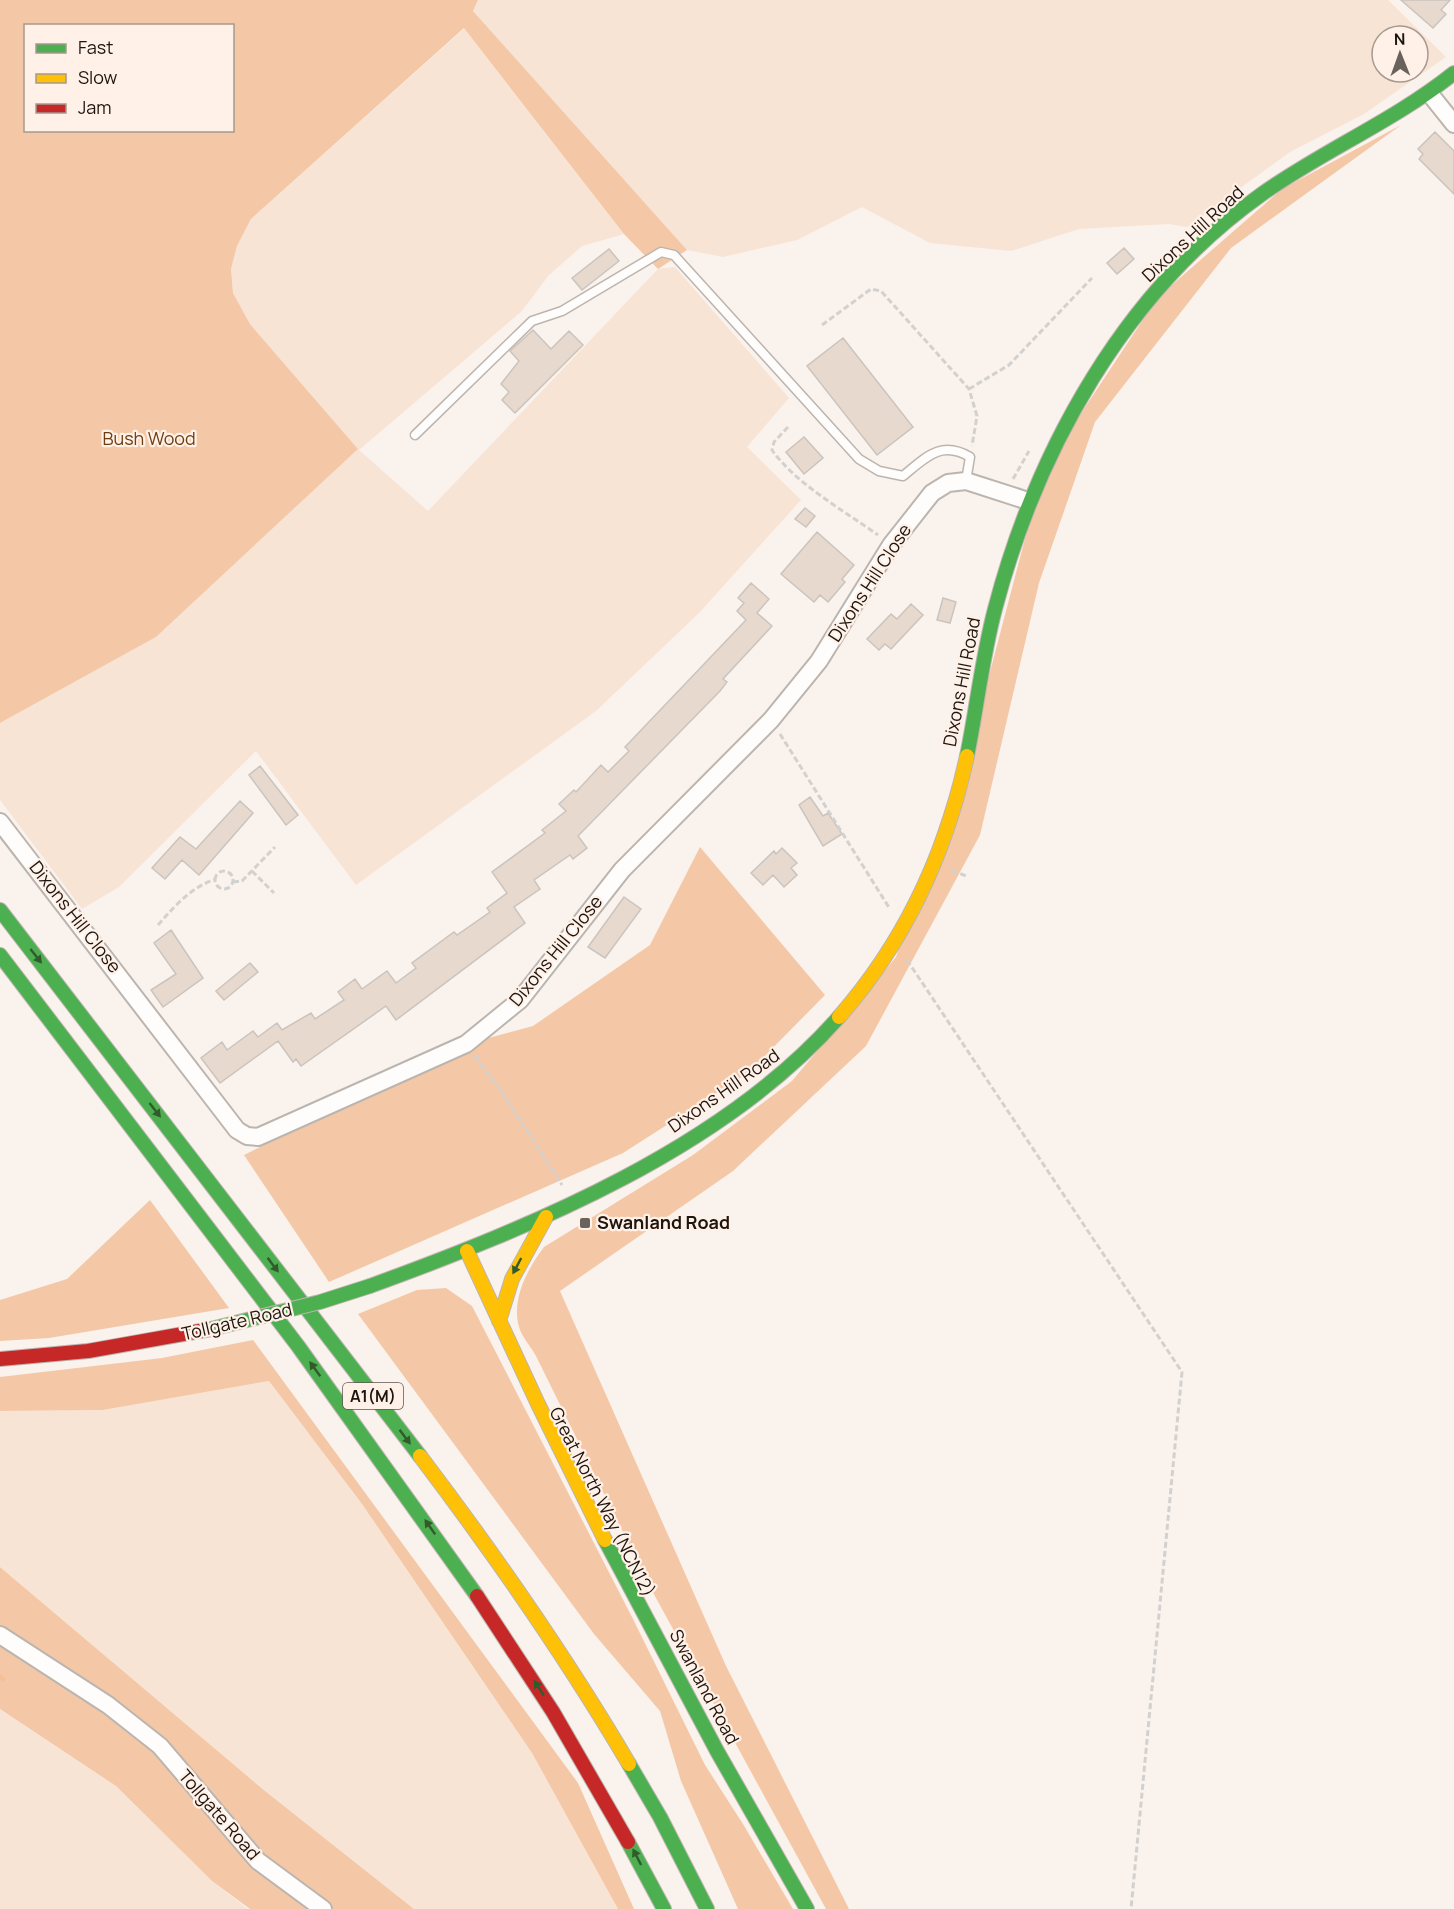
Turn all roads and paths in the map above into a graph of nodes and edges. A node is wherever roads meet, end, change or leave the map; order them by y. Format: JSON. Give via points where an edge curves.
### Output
{"nodes":[{"id":1,"x":1454,"y":73,"type":"edge"},
{"id":2,"x":1430,"y":94,"type":"junction"},
{"id":3,"x":1454,"y":124,"type":"edge"},
{"id":4,"x":1092,"y":278,"type":"dead end"},
{"id":5,"x":822,"y":324,"type":"dead end"},
{"id":6,"x":969,"y":389,"type":"junction"},
{"id":7,"x":788,"y":427,"type":"dead end"},
{"id":8,"x":415,"y":435,"type":"dead end"},
{"id":9,"x":1035,"y":441,"type":"dead end"},
{"id":10,"x":970,"y":457,"type":"junction"},
{"id":11,"x":966,"y":481,"type":"junction"},
{"id":12,"x":1007,"y":495,"type":"junction"},
{"id":13,"x":1028,"y":501,"type":"junction"},
{"id":14,"x":891,"y":545,"type":"junction"},
{"id":15,"x":771,"y":720,"type":"junction"},
{"id":16,"x":0,"y":822,"type":"edge"},
{"id":17,"x":275,"y":847,"type":"dead end"},
{"id":18,"x":252,"y":871,"type":"junction"},
{"id":19,"x":214,"y":880,"type":"junction"},
{"id":20,"x":233,"y":882,"type":"junction"},
{"id":21,"x":274,"y":893,"type":"dead end"},
{"id":22,"x":0,"y":909,"type":"edge"},
{"id":23,"x":158,"y":925,"type":"dead end"},
{"id":24,"x":901,"y":930,"type":"junction"},
{"id":25,"x":0,"y":955,"type":"edge"},
{"id":26,"x":466,"y":1044,"type":"junction"},
{"id":27,"x":563,"y":1186,"type":"dead end"},
{"id":28,"x":546,"y":1216,"type":"junction"},
{"id":29,"x":467,"y":1251,"type":"junction"},
{"id":30,"x":499,"y":1321,"type":"junction"},
{"id":31,"x":0,"y":1359,"type":"edge"},
{"id":32,"x":0,"y":1635,"type":"edge"},
{"id":33,"x":323,"y":1909,"type":"edge"},
{"id":34,"x":664,"y":1909,"type":"edge"},
{"id":35,"x":707,"y":1909,"type":"edge"},
{"id":36,"x":807,"y":1909,"type":"edge"},
{"id":37,"x":1131,"y":1909,"type":"edge"}],
"edges":[{"from":1,"to":2,"type":"main road","name":"Dixons Hill Road"},
{"from":2,"to":3,"type":"street"},
{"from":2,"to":13,"type":"main road","name":"Dixons Hill Road","via":[[1254,199],[1192,255],[1127,327],[1057,438]]},
{"from":4,"to":6,"type":"path","via":[[1009,365]]},
{"from":5,"to":6,"type":"path","via":[[871,289],[881,291]]},
{"from":6,"to":10,"type":"path","via":[[977,416]]},
{"from":7,"to":14,"type":"path","via":[[774,442],[772,450],[779,460],[803,484]]},
{"from":8,"to":10,"type":"lane","via":[[532,321],[562,310],[661,252],[674,255],[859,459],[879,471],[903,476],[924,458],[945,448]]},
{"from":9,"to":12,"type":"path","via":[[1016,471]]},
{"from":10,"to":11,"type":"lane"},
{"from":11,"to":12,"type":"street"},
{"from":11,"to":14,"type":"street","name":"Dixons Hill Close","via":[[948,483],[932,493]]},
{"from":12,"to":13,"type":"street"},
{"from":13,"to":24,"type":"main road","name":"Dixons Hill Road","via":[[1005,565],[963,773],[937,856]]},
{"from":14,"to":15,"type":"street","name":"Dixons Hill Close","via":[[819,661]]},
{"from":15,"to":24,"type":"path"},
{"from":15,"to":26,"type":"street","name":"Dixons Hill Close","via":[[622,870],[520,1000]]},
{"from":16,"to":26,"type":"street","name":"Dixons Hill Close","via":[[237,1130],[247,1136],[258,1137]]},
{"from":17,"to":18,"type":"path"},
{"from":18,"to":20,"type":"path","via":[[242,881]]},
{"from":18,"to":21,"type":"path"},
{"from":19,"to":20,"type":"path","via":[[216,886],[224,889]]},
{"from":19,"to":20,"type":"path","via":[[224,871],[232,876]]},
{"from":19,"to":23,"type":"path","via":[[202,884]]},
{"from":22,"to":35,"type":"main road","number":"A1(M)","one_way":true,"via":[[519,1590],[591,1699],[660,1817]]},
{"from":24,"to":28,"type":"main road","name":"Dixons Hill Road","via":[[873,976],[789,1069],[687,1140]]},
{"from":24,"to":37,"type":"path","via":[[908,964],[1182,1372]]},
{"from":34,"to":25,"type":"main road","number":"A1(M)","one_way":true,"via":[[553,1710],[486,1606],[257,1289]]},
{"from":26,"to":27,"type":"path"},
{"from":28,"to":29,"type":"main road","name":"Dixons Hill Road"},
{"from":28,"to":30,"type":"main road","one_way":true,"via":[[514,1270]]},
{"from":29,"to":30,"type":"main road","name":"Swanland Road"},
{"from":29,"to":31,"type":"main road","name":"Tollgate Road","bridge":true,"via":[[309,1305],[211,1329],[88,1351]]},
{"from":30,"to":36,"type":"main road","name":"Swanland Road","via":[[640,1607]]},
{"from":32,"to":33,"type":"street","name":"Tollgate Road","via":[[108,1705],[160,1746],[258,1861]]}]}
